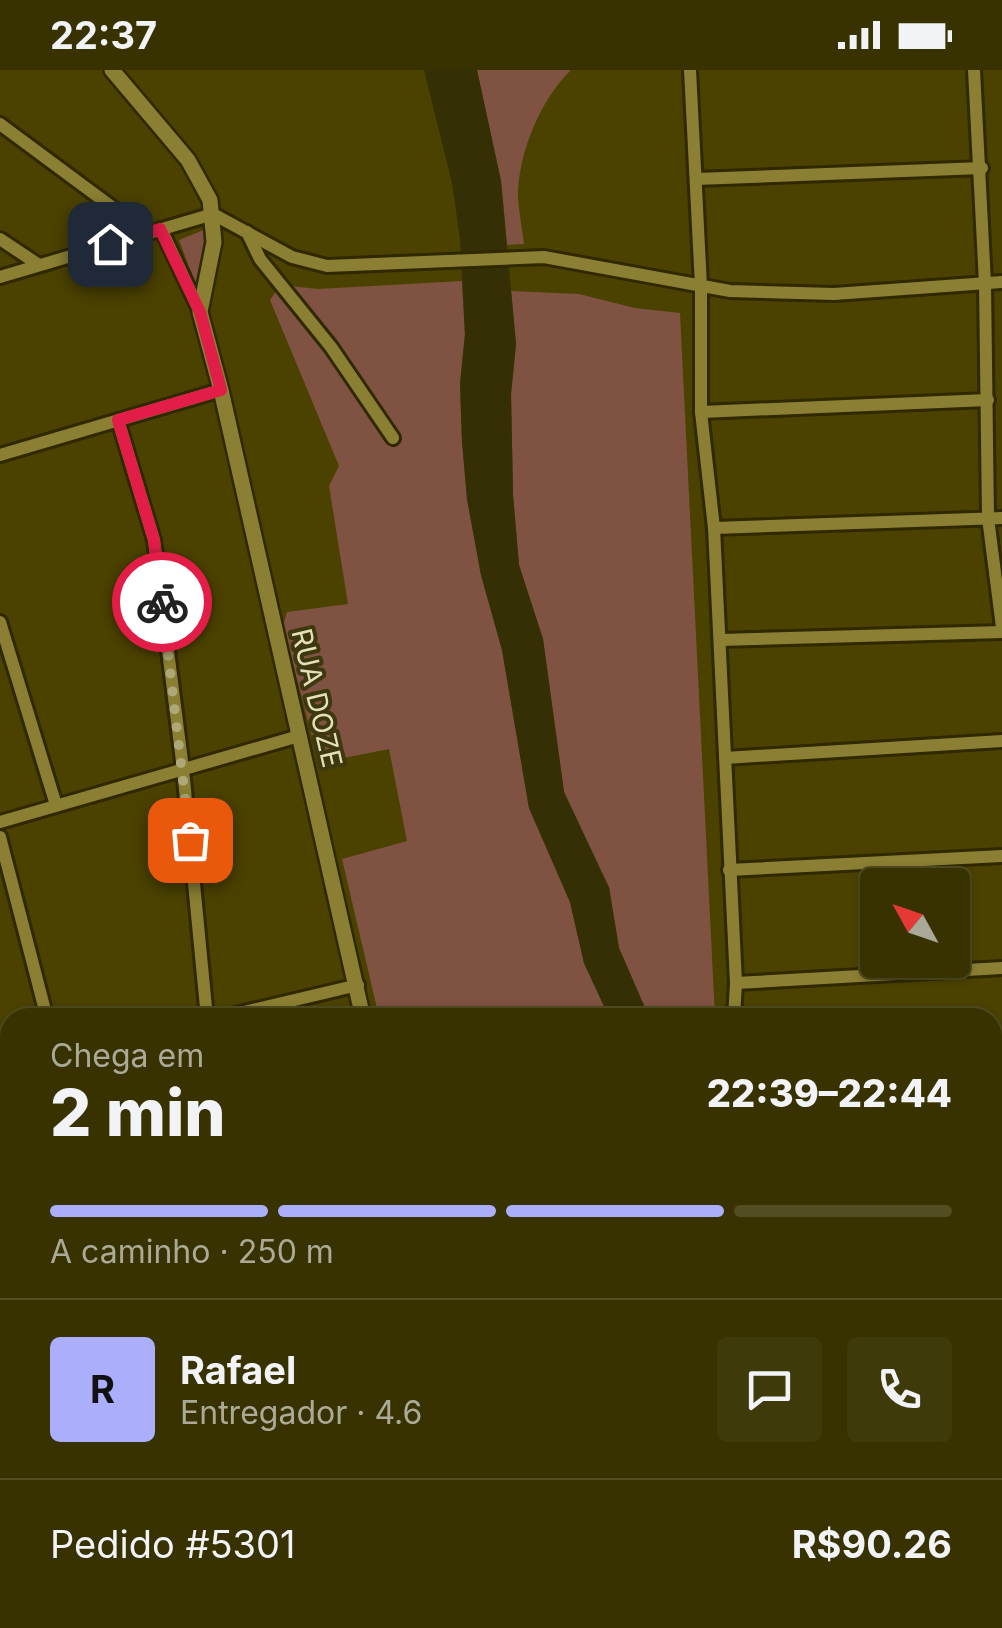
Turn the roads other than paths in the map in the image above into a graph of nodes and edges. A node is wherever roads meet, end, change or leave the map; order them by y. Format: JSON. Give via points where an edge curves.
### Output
{"nodes":[{"id":1,"x":112,"y":70,"type":"edge"},
{"id":2,"x":690,"y":70,"type":"edge"},
{"id":3,"x":974,"y":70,"type":"edge"},
{"id":4,"x":0,"y":124,"type":"edge"},
{"id":5,"x":982,"y":168,"type":"junction"},
{"id":6,"x":696,"y":179,"type":"junction"},
{"id":7,"x":213,"y":214,"type":"junction"},
{"id":8,"x":154,"y":231,"type":"junction"},
{"id":9,"x":246,"y":232,"type":"junction"},
{"id":10,"x":0,"y":239,"type":"edge"},
{"id":11,"x":39,"y":265,"type":"junction"},
{"id":12,"x":0,"y":277,"type":"edge"},
{"id":13,"x":1002,"y":282,"type":"edge"},
{"id":14,"x":986,"y":283,"type":"junction"},
{"id":15,"x":702,"y":286,"type":"junction"},
{"id":16,"x":200,"y":312,"type":"junction"},
{"id":17,"x":221,"y":390,"type":"junction"},
{"id":18,"x":988,"y":400,"type":"junction"},
{"id":19,"x":701,"y":412,"type":"junction"},
{"id":20,"x":118,"y":420,"type":"junction"},
{"id":21,"x":393,"y":438,"type":"dead end"},
{"id":22,"x":0,"y":455,"type":"edge"},
{"id":23,"x":995,"y":518,"type":"edge"},
{"id":24,"x":714,"y":528,"type":"junction"},
{"id":25,"x":0,"y":622,"type":"edge"},
{"id":26,"x":1002,"y":630,"type":"edge"},
{"id":27,"x":720,"y":640,"type":"junction"},
{"id":28,"x":299,"y":736,"type":"junction"},
{"id":29,"x":1002,"y":741,"type":"edge"},
{"id":30,"x":725,"y":758,"type":"junction"},
{"id":31,"x":183,"y":770,"type":"junction"},
{"id":32,"x":56,"y":805,"type":"junction"},
{"id":33,"x":0,"y":822,"type":"edge"},
{"id":34,"x":0,"y":837,"type":"edge"},
{"id":35,"x":1002,"y":856,"type":"edge"},
{"id":36,"x":729,"y":870,"type":"junction"},
{"id":37,"x":1002,"y":968,"type":"edge"},
{"id":38,"x":736,"y":983,"type":"junction"},
{"id":39,"x":358,"y":985,"type":"junction"},
{"id":40,"x":44,"y":1008,"type":"edge"},
{"id":41,"x":207,"y":1008,"type":"edge"},
{"id":42,"x":261,"y":1008,"type":"edge"},
{"id":43,"x":361,"y":1008,"type":"edge"},
{"id":44,"x":735,"y":1008,"type":"edge"}],
"edges":[{"from":1,"to":7,"type":"street","via":[[188,160]]},
{"from":2,"to":6,"type":"street"},
{"from":3,"to":5,"type":"street"},
{"from":4,"to":8,"type":"street"},
{"from":5,"to":6,"type":"street"},
{"from":5,"to":14,"type":"street"},
{"from":6,"to":15,"type":"street"},
{"from":7,"to":8,"type":"street"},
{"from":7,"to":9,"type":"street"},
{"from":7,"to":16,"type":"street"},
{"from":8,"to":11,"type":"street"},
{"from":8,"to":16,"type":"street"},
{"from":9,"to":15,"type":"street","via":[[292,257],[327,266],[544,257]]},
{"from":9,"to":21,"type":"street"},
{"from":10,"to":11,"type":"street"},
{"from":11,"to":12,"type":"street"},
{"from":13,"to":14,"type":"street"},
{"from":14,"to":15,"type":"street","via":[[834,294]]},
{"from":14,"to":18,"type":"street"},
{"from":15,"to":19,"type":"street"},
{"from":16,"to":17,"type":"street","name":"RUA DOZE"},
{"from":17,"to":20,"type":"street"},
{"from":17,"to":28,"type":"street","name":"RUA DOZE"},
{"from":18,"to":19,"type":"street"},
{"from":18,"to":23,"type":"street"},
{"from":19,"to":24,"type":"street"},
{"from":20,"to":22,"type":"street"},
{"from":20,"to":31,"type":"street","via":[[154,540]]},
{"from":23,"to":24,"type":"street"},
{"from":23,"to":26,"type":"street"},
{"from":24,"to":27,"type":"street"},
{"from":25,"to":32,"type":"street"},
{"from":26,"to":27,"type":"street"},
{"from":27,"to":30,"type":"street"},
{"from":28,"to":31,"type":"street"},
{"from":28,"to":39,"type":"street","name":"RUA DOZE"},
{"from":29,"to":30,"type":"street"},
{"from":30,"to":36,"type":"street"},
{"from":31,"to":32,"type":"street"},
{"from":31,"to":41,"type":"street"},
{"from":32,"to":33,"type":"street"},
{"from":34,"to":40,"type":"street"},
{"from":35,"to":36,"type":"street"},
{"from":36,"to":38,"type":"street"},
{"from":37,"to":38,"type":"street"},
{"from":38,"to":44,"type":"street"},
{"from":39,"to":42,"type":"street"},
{"from":39,"to":43,"type":"street","name":"RUA DOZE"}]}
